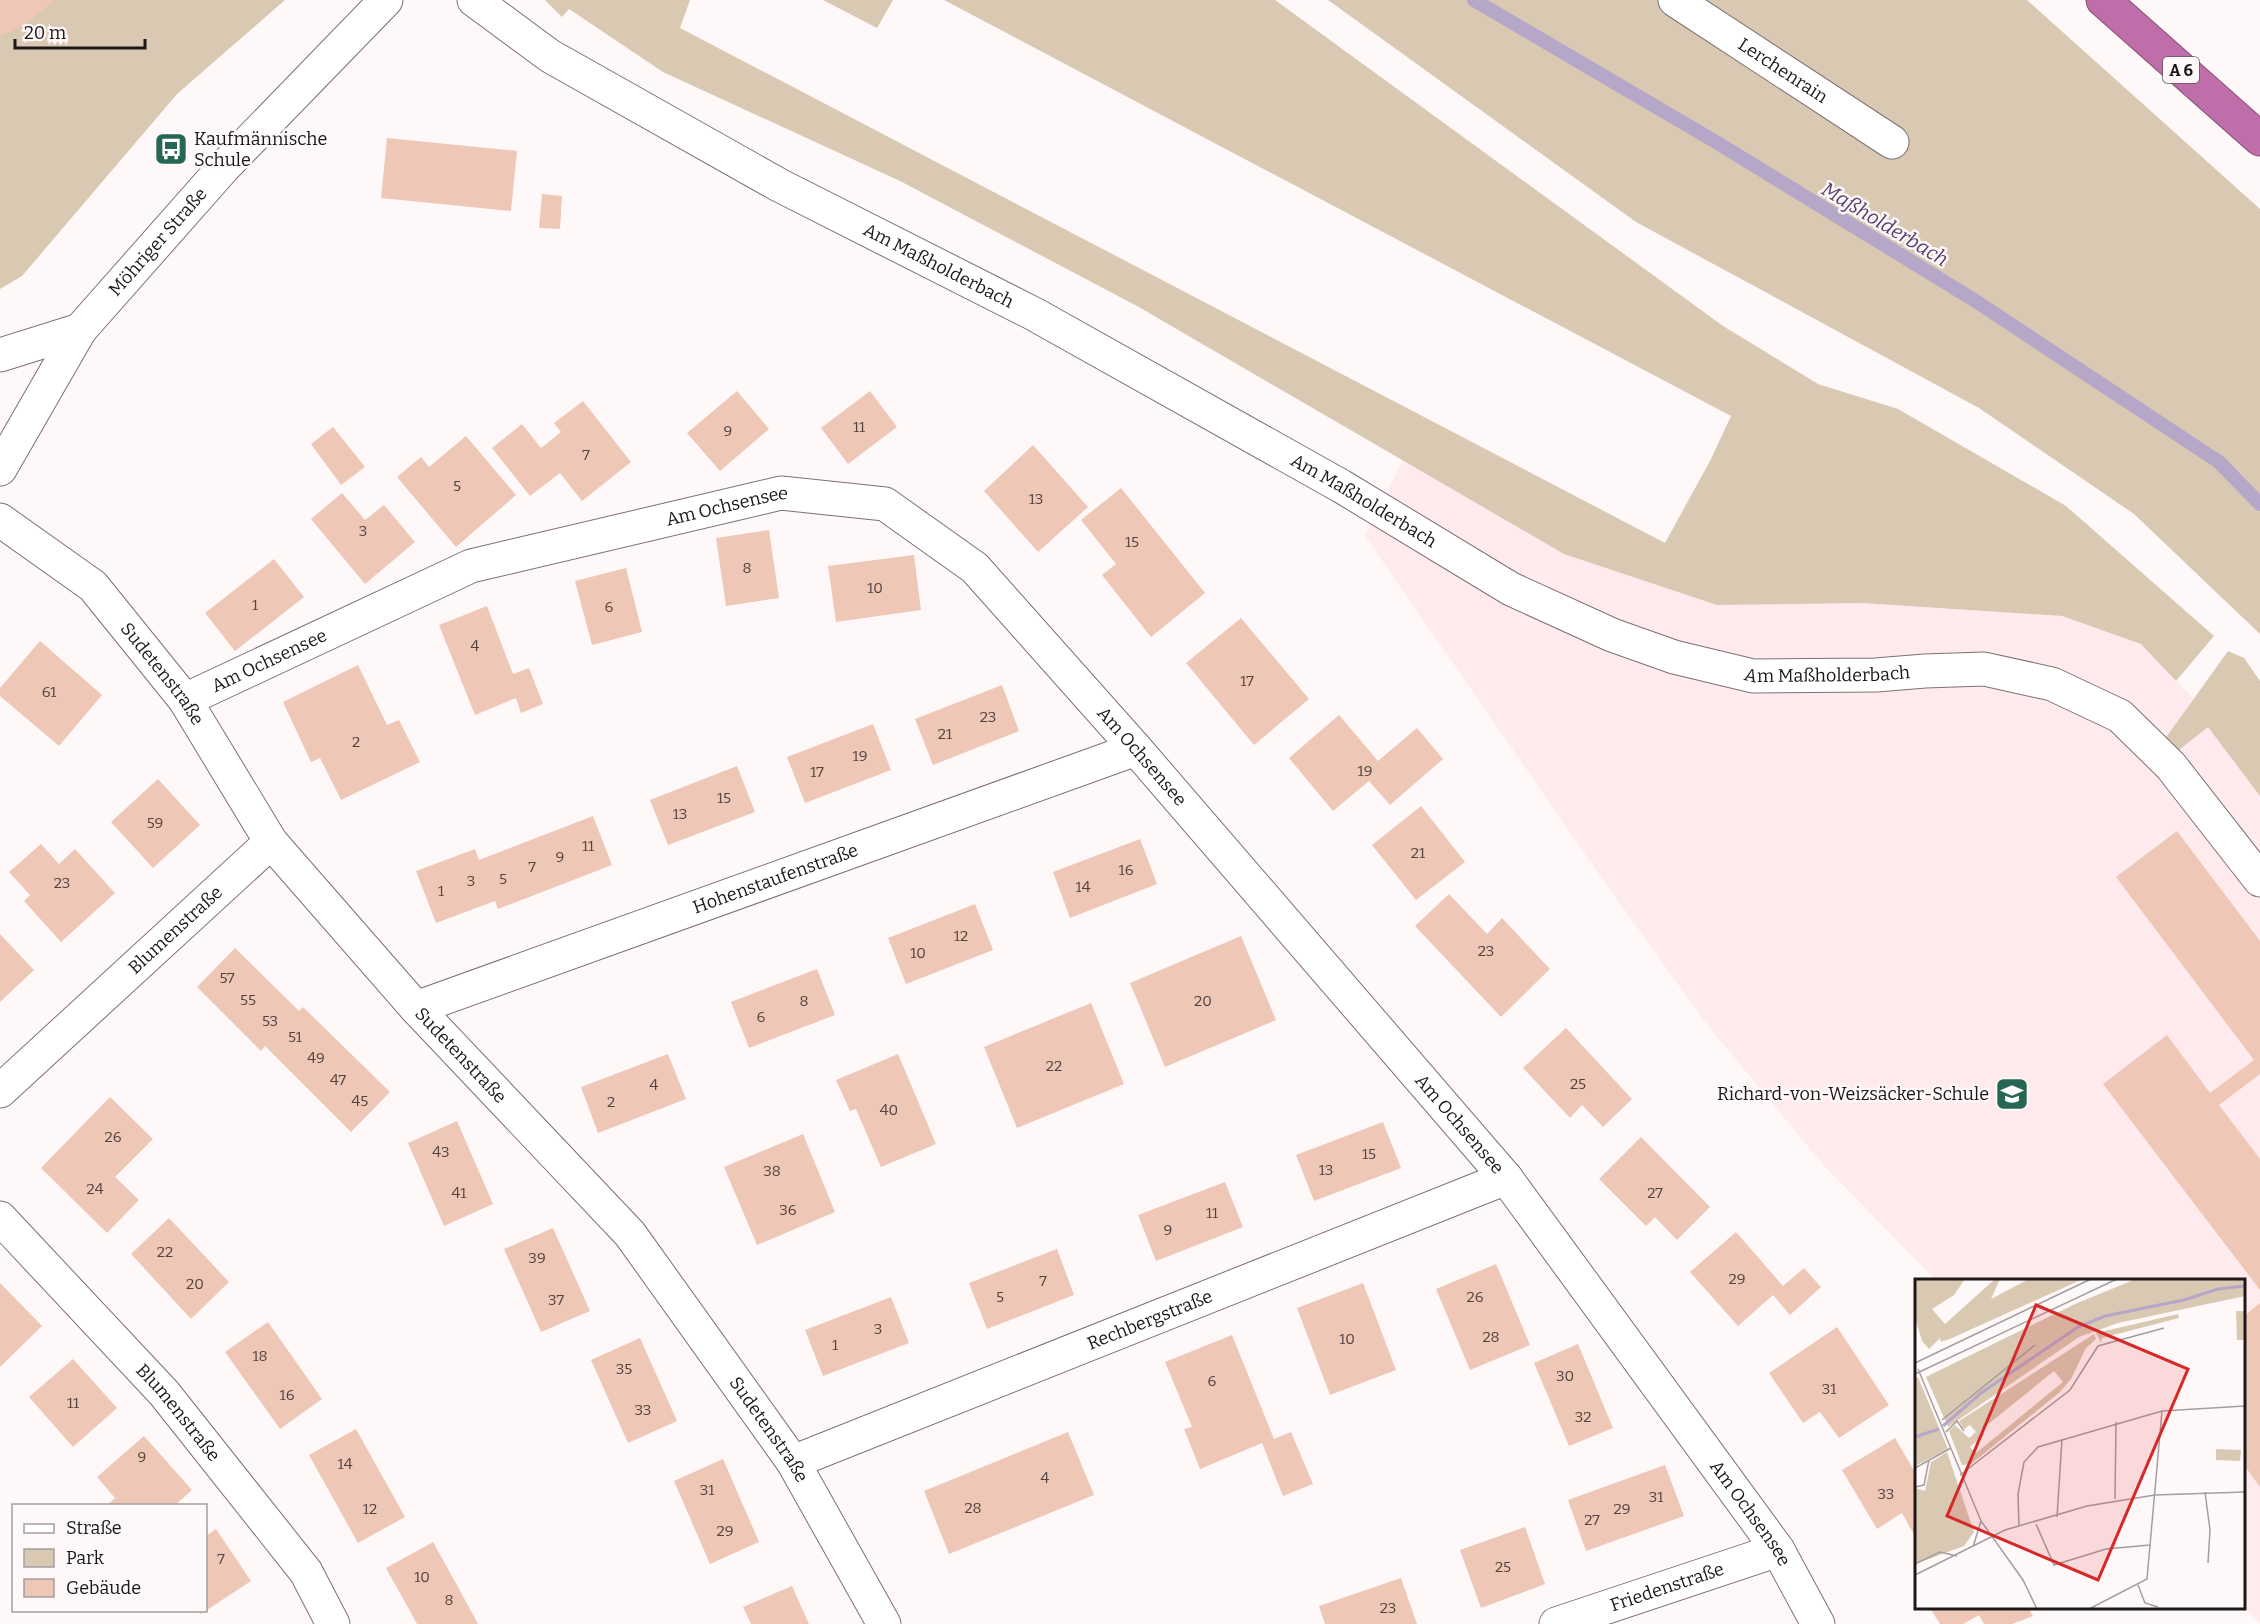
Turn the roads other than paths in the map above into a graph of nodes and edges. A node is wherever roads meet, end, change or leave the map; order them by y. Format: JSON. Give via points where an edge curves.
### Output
{"nodes":[{"id":1,"x":386,"y":0,"type":"edge"},
{"id":2,"x":474,"y":0,"type":"edge"},
{"id":3,"x":1675,"y":0,"type":"edge"},
{"id":4,"x":2103,"y":0,"type":"edge"},
{"id":5,"x":2260,"y":139,"type":"edge"},
{"id":6,"x":1892,"y":142,"type":"dead end"},
{"id":7,"x":80,"y":330,"type":"junction"},
{"id":8,"x":0,"y":355,"type":"edge"},
{"id":9,"x":0,"y":469,"type":"edge"},
{"id":10,"x":0,"y":520,"type":"edge"},
{"id":11,"x":185,"y":700,"type":"junction"},
{"id":12,"x":1136,"y":749,"type":"junction"},
{"id":13,"x":271,"y":842,"type":"junction"},
{"id":14,"x":2260,"y":880,"type":"edge"},
{"id":15,"x":416,"y":1008,"type":"junction"},
{"id":16,"x":0,"y":1092,"type":"edge"},
{"id":17,"x":1506,"y":1178,"type":"junction"},
{"id":18,"x":0,"y":1218,"type":"edge"},
{"id":19,"x":793,"y":1462,"type":"junction"},
{"id":20,"x":1778,"y":1550,"type":"junction"},
{"id":21,"x":333,"y":1624,"type":"edge"},
{"id":22,"x":884,"y":1624,"type":"edge"},
{"id":23,"x":1556,"y":1624,"type":"edge"},
{"id":24,"x":1818,"y":1624,"type":"edge"}],
"edges":[{"from":1,"to":7,"type":"street","name":"Möhriger Straße","via":[[224,166]]},
{"from":2,"to":14,"type":"street","name":"Am Maßholderbach","via":[[549,56],[779,185],[1044,320],[1341,486],[1511,589],[1612,635],[1674,657],[1753,676],[1984,669],[2052,684],[2120,717],[2172,766]]},
{"from":3,"to":6,"type":"street","name":"Lerchenrain"},
{"from":4,"to":5,"type":"highway","number":"A 6"},
{"from":7,"to":8,"type":"street"},
{"from":7,"to":9,"type":"street","name":"Möhriger Straße"},
{"from":10,"to":11,"type":"street","name":"Sudetenstraße","via":[[93,586]]},
{"from":11,"to":12,"type":"street","name":"Am Ochsensee","via":[[471,566],[781,493],[885,504],[975,568]]},
{"from":11,"to":13,"type":"street","name":"Sudetenstraße"},
{"from":12,"to":15,"type":"street","name":"Hohenstaufenstraße"},
{"from":12,"to":17,"type":"street","name":"Am Ochsensee"},
{"from":13,"to":15,"type":"street","name":"Sudetenstraße"},
{"from":13,"to":16,"type":"street","name":"Blumenstraße"},
{"from":15,"to":19,"type":"street","name":"Sudetenstraße","via":[[630,1234]]},
{"from":17,"to":19,"type":"street","name":"Rechbergstraße"},
{"from":17,"to":20,"type":"street","name":"Am Ochsensee"},
{"from":18,"to":21,"type":"street","name":"Blumenstraße","via":[[164,1393],[306,1572]]},
{"from":19,"to":22,"type":"street","name":"Sudetenstraße"},
{"from":20,"to":23,"type":"street","name":"Friedenstraße"},
{"from":20,"to":24,"type":"street","name":"Am Ochsensee"}]}
